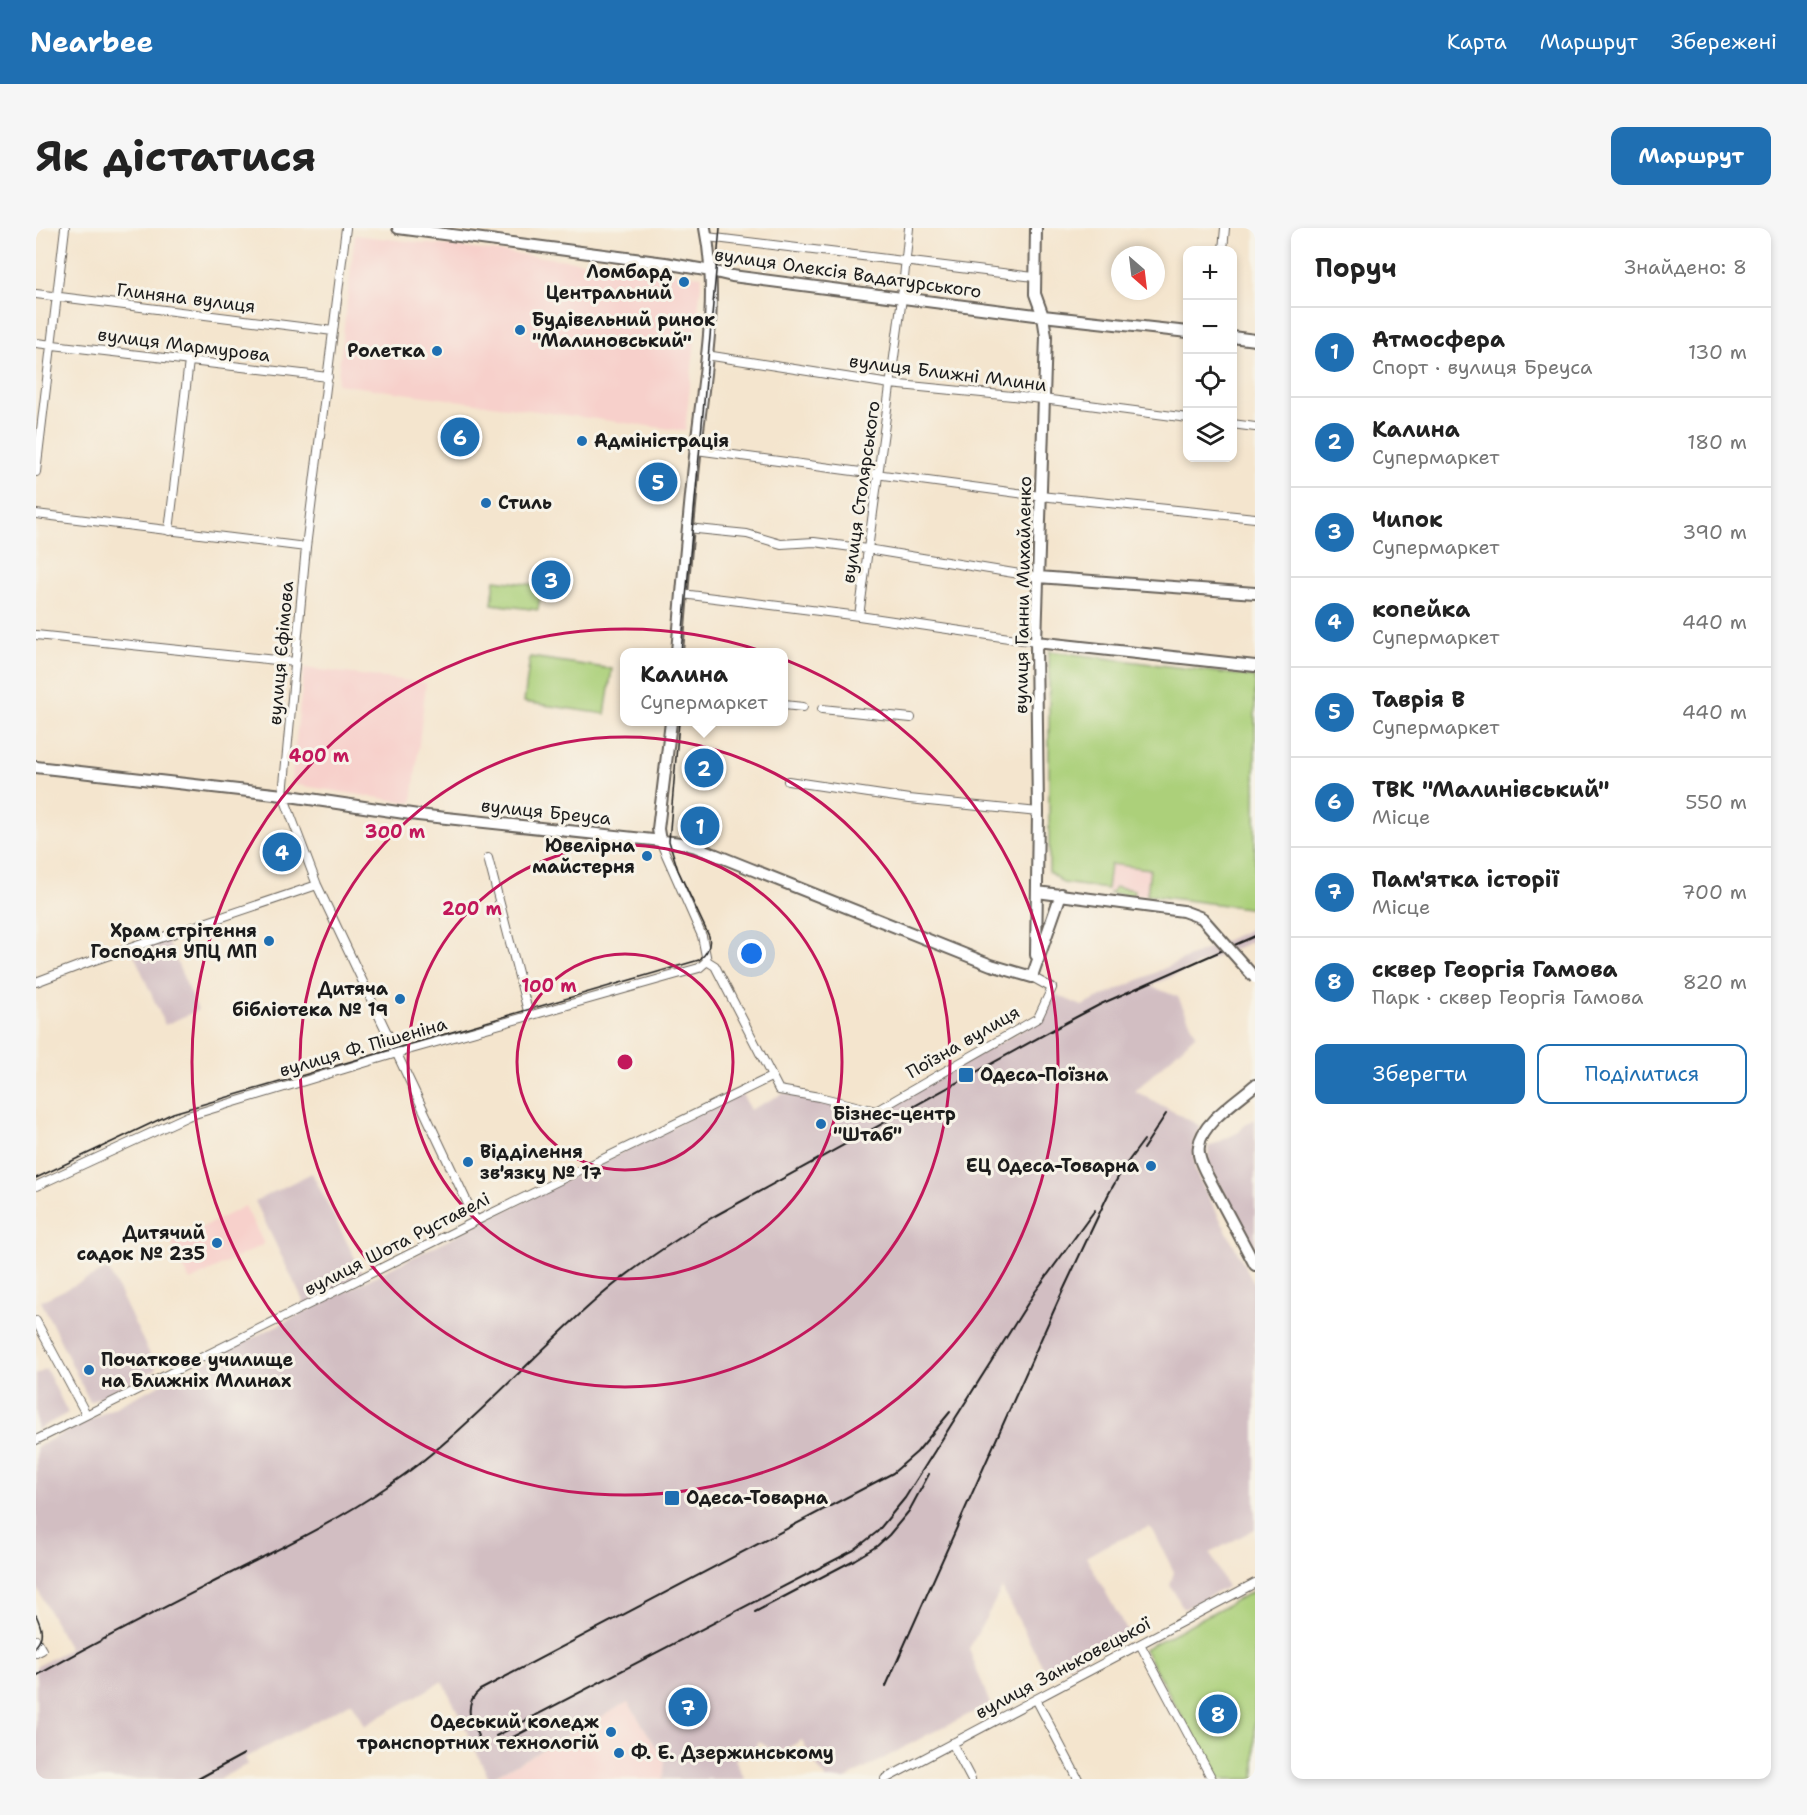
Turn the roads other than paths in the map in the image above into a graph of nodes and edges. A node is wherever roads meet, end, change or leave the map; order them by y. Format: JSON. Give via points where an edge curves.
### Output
{"nodes":[{"id":1,"x":65,"y":228,"type":"edge"},
{"id":2,"x":346,"y":228,"type":"edge"},
{"id":3,"x":398,"y":228,"type":"edge"},
{"id":4,"x":909,"y":228,"type":"edge"},
{"id":5,"x":1036,"y":228,"type":"edge"},
{"id":6,"x":1225,"y":228,"type":"edge"},
{"id":7,"x":706,"y":233,"type":"edge"},
{"id":8,"x":1223,"y":246,"type":"edge"},
{"id":9,"x":905,"y":262,"type":"junction"},
{"id":10,"x":711,"y":271,"type":"junction"},
{"id":11,"x":1034,"y":277,"type":"junction"},
{"id":12,"x":36,"y":294,"type":"edge"},
{"id":13,"x":57,"y":297,"type":"junction"},
{"id":14,"x":902,"y":298,"type":"junction"},
{"id":15,"x":1043,"y":316,"type":"junction"},
{"id":16,"x":333,"y":331,"type":"junction"},
{"id":17,"x":1183,"y":331,"type":"edge"},
{"id":18,"x":1237,"y":338,"type":"edge"},
{"id":19,"x":1255,"y":340,"type":"edge"},
{"id":20,"x":36,"y":343,"type":"edge"},
{"id":21,"x":50,"y":345,"type":"junction"},
{"id":22,"x":706,"y":355,"type":"junction"},
{"id":23,"x":189,"y":361,"type":"junction"},
{"id":24,"x":328,"y":377,"type":"junction"},
{"id":25,"x":890,"y":384,"type":"junction"},
{"id":26,"x":1043,"y":399,"type":"junction"},
{"id":27,"x":1183,"y":417,"type":"edge"},
{"id":28,"x":1237,"y":425,"type":"edge"},
{"id":29,"x":1255,"y":427,"type":"edge"},
{"id":30,"x":39,"y":431,"type":"edge"},
{"id":31,"x":696,"y":450,"type":"junction"},
{"id":32,"x":36,"y":472,"type":"edge"},
{"id":33,"x":878,"y":476,"type":"junction"},
{"id":34,"x":1040,"y":496,"type":"junction"},
{"id":35,"x":36,"y":514,"type":"edge"},
{"id":36,"x":1255,"y":518,"type":"edge"},
{"id":37,"x":687,"y":528,"type":"junction"},
{"id":38,"x":170,"y":531,"type":"junction"},
{"id":39,"x":306,"y":547,"type":"junction"},
{"id":40,"x":867,"y":549,"type":"junction"},
{"id":41,"x":1038,"y":578,"type":"junction"},
{"id":42,"x":1255,"y":593,"type":"edge"},
{"id":43,"x":682,"y":594,"type":"junction"},
{"id":44,"x":859,"y":616,"type":"junction"},
{"id":45,"x":36,"y":635,"type":"edge"},
{"id":46,"x":1036,"y":642,"type":"junction"},
{"id":47,"x":677,"y":648,"type":"edge"},
{"id":48,"x":295,"y":662,"type":"junction"},
{"id":49,"x":1255,"y":666,"type":"edge"},
{"id":50,"x":788,"y":706,"type":"edge"},
{"id":51,"x":803,"y":707,"type":"dead end"},
{"id":52,"x":822,"y":709,"type":"dead end"},
{"id":53,"x":911,"y":718,"type":"dead end"},
{"id":54,"x":671,"y":726,"type":"edge"},
{"id":55,"x":36,"y":767,"type":"edge"},
{"id":56,"x":788,"y":781,"type":"dead end"},
{"id":57,"x":283,"y":795,"type":"junction"},
{"id":58,"x":1038,"y":812,"type":"junction"},
{"id":59,"x":660,"y":841,"type":"junction"},
{"id":60,"x":488,"y":858,"type":"dead end"},
{"id":61,"x":317,"y":885,"type":"junction"},
{"id":62,"x":1037,"y":892,"type":"junction"},
{"id":63,"x":1061,"y":894,"type":"junction"},
{"id":64,"x":707,"y":961,"type":"junction"},
{"id":65,"x":1036,"y":965,"type":"junction"},
{"id":66,"x":1032,"y":977,"type":"junction"},
{"id":67,"x":1255,"y":978,"type":"edge"},
{"id":68,"x":36,"y":982,"type":"edge"},
{"id":69,"x":530,"y":1015,"type":"junction"},
{"id":70,"x":397,"y":1053,"type":"junction"},
{"id":71,"x":771,"y":1077,"type":"junction"},
{"id":72,"x":1255,"y":1085,"type":"edge"},
{"id":73,"x":36,"y":1186,"type":"edge"},
{"id":74,"x":476,"y":1221,"type":"junction"},
{"id":75,"x":1255,"y":1265,"type":"edge"},
{"id":76,"x":36,"y":1321,"type":"edge"},
{"id":77,"x":86,"y":1414,"type":"junction"},
{"id":78,"x":36,"y":1440,"type":"edge"},
{"id":79,"x":1255,"y":1583,"type":"edge"},
{"id":80,"x":36,"y":1640,"type":"edge"},
{"id":81,"x":1140,"y":1644,"type":"junction"},
{"id":82,"x":39,"y":1651,"type":"edge"},
{"id":83,"x":1036,"y":1699,"type":"junction"},
{"id":84,"x":952,"y":1743,"type":"junction"},
{"id":85,"x":885,"y":1779,"type":"edge"},
{"id":86,"x":971,"y":1779,"type":"edge"},
{"id":87,"x":1078,"y":1779,"type":"edge"},
{"id":88,"x":1212,"y":1779,"type":"edge"}],
"edges":[{"from":1,"to":13,"type":"street"},
{"from":2,"to":16,"type":"street","name":"вулиця Єфімова"},
{"from":3,"to":10,"type":"street","name":"вулиця Олексія Вадатурського"},
{"from":4,"to":9,"type":"street","name":"вулиця Столярського"},
{"from":5,"to":11,"type":"street","name":"вулиця Ганни Михайленко"},
{"from":6,"to":8,"type":"street"},
{"from":7,"to":9,"type":"street"},
{"from":7,"to":10,"type":"street"},
{"from":9,"to":11,"type":"street"},
{"from":9,"to":14,"type":"street","name":"вулиця Столярського"},
{"from":10,"to":14,"type":"street","name":"вулиця Олексія Вадатурського"},
{"from":10,"to":22,"type":"street"},
{"from":11,"to":15,"type":"street","name":"вулиця Ганни Михайленко"},
{"from":12,"to":13,"type":"street","name":"Глиняна вулиця"},
{"from":13,"to":16,"type":"street","name":"Глиняна вулиця"},
{"from":13,"to":21,"type":"street"},
{"from":14,"to":15,"type":"street","name":"вулиця Олексія Вадатурського"},
{"from":14,"to":25,"type":"street","name":"вулиця Столярського"},
{"from":15,"to":17,"type":"street","name":"вулиця Олексія Вадатурського"},
{"from":15,"to":26,"type":"street","name":"вулиця Ганни Михайленко"},
{"from":16,"to":24,"type":"street","name":"вулиця Єфімова"},
{"from":18,"to":19,"type":"street"},
{"from":20,"to":21,"type":"street","name":"вулиця Мармурова"},
{"from":21,"to":23,"type":"street","name":"вулиця Мармурова"},
{"from":21,"to":30,"type":"street"},
{"from":22,"to":25,"type":"street","name":"вулиця Ближні Млини"},
{"from":22,"to":31,"type":"street"},
{"from":23,"to":24,"type":"street","name":"вулиця Мармурова"},
{"from":23,"to":38,"type":"street"},
{"from":24,"to":39,"type":"street","name":"вулиця Єфімова"},
{"from":25,"to":26,"type":"street","name":"вулиця Ближні Млини"},
{"from":25,"to":33,"type":"street","name":"вулиця Столярського"},
{"from":26,"to":27,"type":"street","name":"вулиця Ближні Млини"},
{"from":26,"to":34,"type":"street","name":"вулиця Ганни Михайленко"},
{"from":28,"to":29,"type":"street"},
{"from":30,"to":32,"type":"street"},
{"from":31,"to":33,"type":"street"},
{"from":31,"to":37,"type":"street"},
{"from":33,"to":34,"type":"street"},
{"from":33,"to":40,"type":"street","name":"вулиця Столярського"},
{"from":34,"to":36,"type":"street"},
{"from":34,"to":41,"type":"street","name":"вулиця Ганни Михайленко"},
{"from":35,"to":38,"type":"street"},
{"from":37,"to":40,"type":"street","via":[[747,534],[781,544],[814,542]]},
{"from":37,"to":43,"type":"street"},
{"from":38,"to":39,"type":"street"},
{"from":39,"to":48,"type":"street","name":"вулиця Єфімова"},
{"from":40,"to":41,"type":"street"},
{"from":40,"to":44,"type":"street","name":"вулиця Столярського"},
{"from":41,"to":42,"type":"street"},
{"from":41,"to":46,"type":"street","name":"вулиця Ганни Михайленко"},
{"from":43,"to":44,"type":"street"},
{"from":43,"to":47,"type":"street"},
{"from":44,"to":46,"type":"street"},
{"from":45,"to":48,"type":"street"},
{"from":46,"to":49,"type":"street"},
{"from":46,"to":58,"type":"street","name":"вулиця Ганни Михайленко"},
{"from":48,"to":57,"type":"street","name":"вулиця Єфімова"},
{"from":50,"to":51,"type":"street"},
{"from":52,"to":53,"type":"street"},
{"from":54,"to":59,"type":"street","via":[[658,829]]},
{"from":55,"to":57,"type":"street","name":"вулиця Бреуса"},
{"from":56,"to":58,"type":"street"},
{"from":57,"to":59,"type":"street","name":"вулиця Бреуса","via":[[418,815]]},
{"from":57,"to":61,"type":"street","name":"вулиця Єфімова"},
{"from":58,"to":62,"type":"street","name":"вулиця Ганни Михайленко"},
{"from":59,"to":64,"type":"street","via":[[702,936]]},
{"from":59,"to":66,"type":"street","name":"вулиця Бреуса","via":[[696,847],[991,965]]},
{"from":60,"to":69,"type":"street"},
{"from":61,"to":68,"type":"street"},
{"from":61,"to":70,"type":"street","name":"вулиця Єфімова"},
{"from":62,"to":63,"type":"street"},
{"from":62,"to":65,"type":"street","name":"вулиця Ганни Михайленко"},
{"from":63,"to":65,"type":"street","name":"вулиця Ганни Михайленко"},
{"from":63,"to":67,"type":"street","bridge":true,"via":[[1183,911],[1202,918]]},
{"from":64,"to":69,"type":"street","name":"вулиця Ф. Пішеніна","via":[[699,968]]},
{"from":64,"to":71,"type":"street","via":[[716,966]]},
{"from":65,"to":66,"type":"street","name":"вулиця Ганни Михайленко"},
{"from":66,"to":71,"type":"street","name":"Поїзна вулиця","via":[[1052,988],[1038,1018],[876,1111],[779,1090]]},
{"from":69,"to":70,"type":"street","name":"вулиця Ф. Пішеніна"},
{"from":70,"to":73,"type":"street","name":"вулиця Ф. Пішеніна","via":[[188,1116]]},
{"from":70,"to":74,"type":"street","name":"вулиця Єфімова"},
{"from":71,"to":74,"type":"street","name":"вулиця Шота Руставелі"},
{"from":72,"to":75,"type":"street","via":[[1210,1124],[1198,1147],[1200,1161]]},
{"from":74,"to":77,"type":"street","name":"вулиця Шота Руставелі"},
{"from":76,"to":77,"type":"street"},
{"from":77,"to":78,"type":"street","name":"вулиця Шота Руставелі"},
{"from":79,"to":81,"type":"street","name":"вулиця Заньковецької"},
{"from":80,"to":82,"type":"street"},
{"from":81,"to":83,"type":"street","name":"вулиця Заньковецької"},
{"from":81,"to":88,"type":"street"},
{"from":83,"to":84,"type":"street","name":"вулиця Заньковецької"},
{"from":83,"to":87,"type":"street"},
{"from":84,"to":85,"type":"street","name":"вулиця Заньковецької"},
{"from":84,"to":86,"type":"street"}]}
